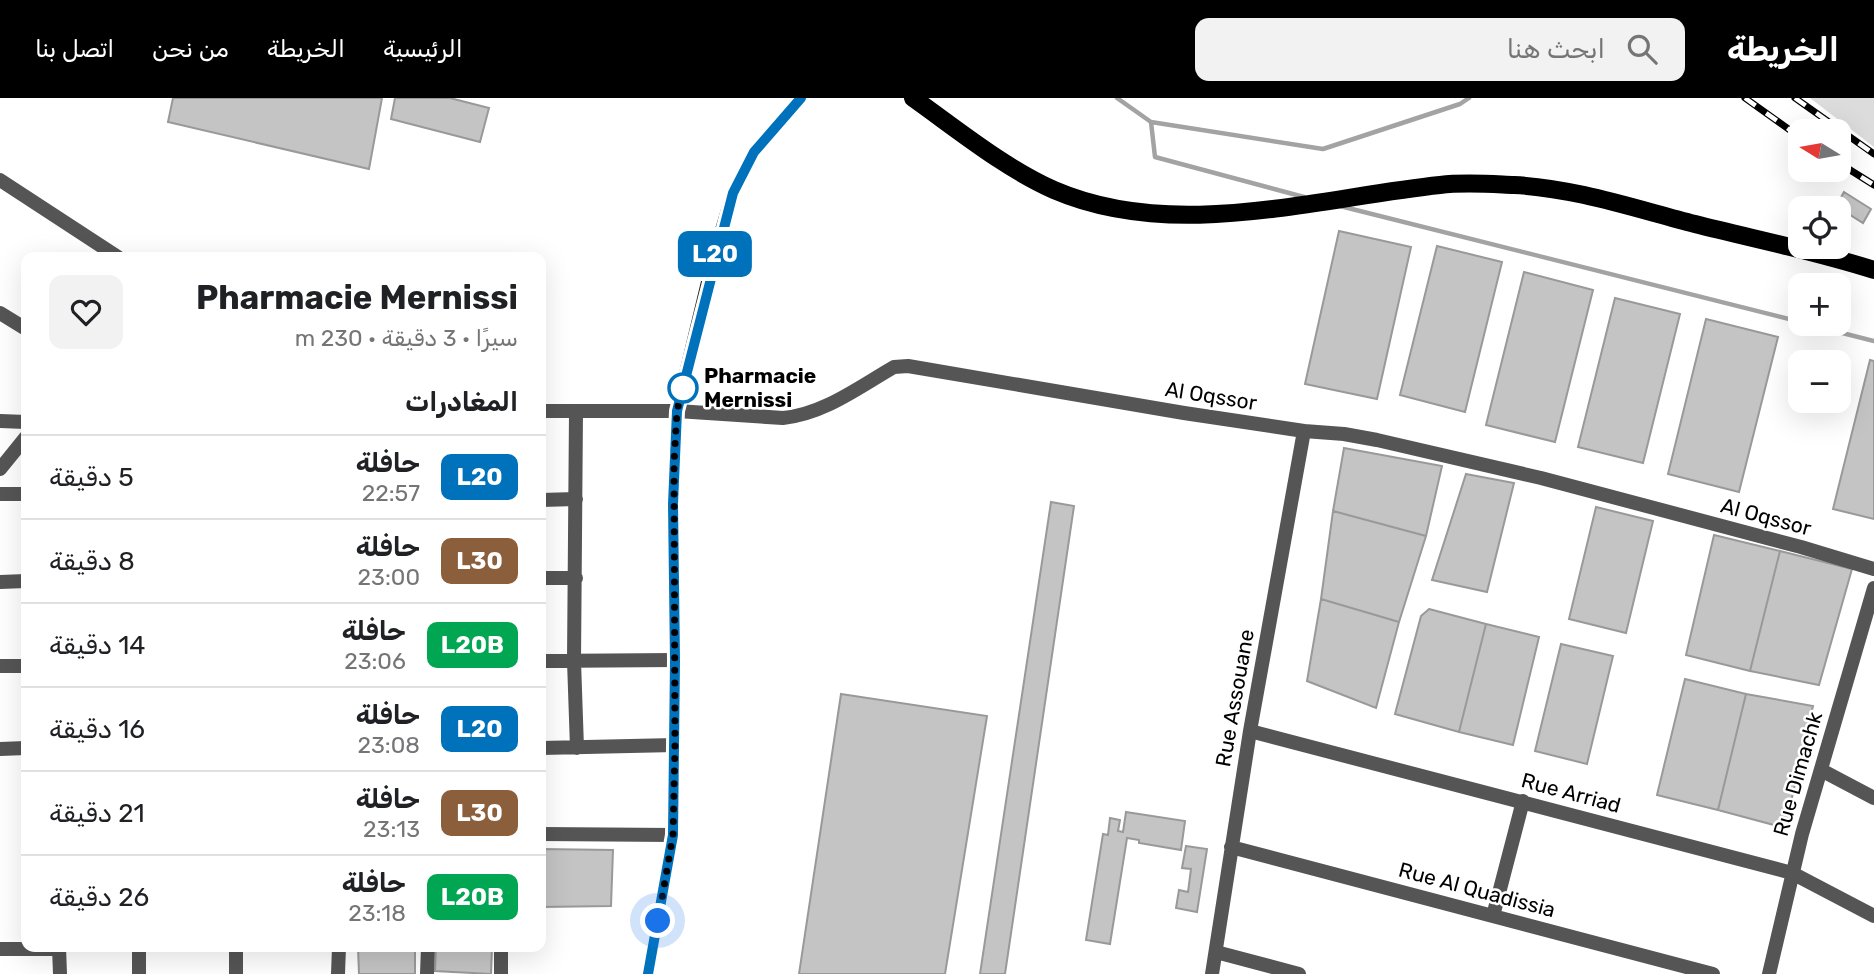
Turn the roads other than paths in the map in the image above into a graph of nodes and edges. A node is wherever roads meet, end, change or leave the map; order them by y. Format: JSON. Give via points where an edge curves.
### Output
{"nodes":[{"id":1,"x":801,"y":98,"type":"edge"},
{"id":2,"x":913,"y":98,"type":"edge"},
{"id":3,"x":0,"y":180,"type":"edge"},
{"id":4,"x":110,"y":252,"type":"edge"},
{"id":5,"x":1874,"y":270,"type":"edge"},
{"id":6,"x":0,"y":313,"type":"edge"},
{"id":7,"x":21,"y":326,"type":"edge"},
{"id":8,"x":546,"y":411,"type":"edge"},
{"id":9,"x":677,"y":411,"type":"junction"},
{"id":10,"x":576,"y":412,"type":"junction"},
{"id":11,"x":0,"y":422,"type":"edge"},
{"id":12,"x":21,"y":422,"type":"edge"},
{"id":13,"x":1304,"y":431,"type":"junction"},
{"id":14,"x":21,"y":443,"type":"edge"},
{"id":15,"x":0,"y":469,"type":"edge"},
{"id":16,"x":0,"y":494,"type":"edge"},
{"id":17,"x":21,"y":494,"type":"edge"},
{"id":18,"x":576,"y":499,"type":"junction"},
{"id":19,"x":546,"y":500,"type":"edge"},
{"id":20,"x":1874,"y":569,"type":"edge"},
{"id":21,"x":546,"y":578,"type":"edge"},
{"id":22,"x":576,"y":578,"type":"junction"},
{"id":23,"x":21,"y":581,"type":"edge"},
{"id":24,"x":0,"y":582,"type":"edge"},
{"id":25,"x":1874,"y":587,"type":"edge"},
{"id":26,"x":574,"y":660,"type":"junction"},
{"id":27,"x":675,"y":660,"type":"junction"},
{"id":28,"x":546,"y":661,"type":"edge"},
{"id":29,"x":0,"y":666,"type":"edge"},
{"id":30,"x":21,"y":666,"type":"edge"},
{"id":31,"x":1250,"y":731,"type":"junction"},
{"id":32,"x":675,"y":744,"type":"junction"},
{"id":33,"x":21,"y":748,"type":"edge"},
{"id":34,"x":546,"y":748,"type":"edge"},
{"id":35,"x":577,"y":748,"type":"junction"},
{"id":36,"x":0,"y":749,"type":"edge"},
{"id":37,"x":1821,"y":769,"type":"junction"},
{"id":38,"x":1874,"y":797,"type":"edge"},
{"id":39,"x":1522,"y":802,"type":"junction"},
{"id":40,"x":546,"y":834,"type":"edge"},
{"id":41,"x":673,"y":835,"type":"junction"},
{"id":42,"x":1231,"y":847,"type":"junction"},
{"id":43,"x":1792,"y":873,"type":"junction"},
{"id":44,"x":1493,"y":916,"type":"junction"},
{"id":45,"x":1874,"y":916,"type":"edge"},
{"id":46,"x":0,"y":949,"type":"edge"},
{"id":47,"x":21,"y":949,"type":"edge"},
{"id":48,"x":59,"y":952,"type":"edge"},
{"id":49,"x":139,"y":952,"type":"edge"},
{"id":50,"x":236,"y":952,"type":"edge"},
{"id":51,"x":339,"y":952,"type":"edge"},
{"id":52,"x":428,"y":952,"type":"edge"},
{"id":53,"x":501,"y":952,"type":"edge"},
{"id":54,"x":1216,"y":952,"type":"junction"},
{"id":55,"x":60,"y":974,"type":"edge"},
{"id":56,"x":139,"y":974,"type":"edge"},
{"id":57,"x":236,"y":974,"type":"edge"},
{"id":58,"x":338,"y":974,"type":"edge"},
{"id":59,"x":427,"y":974,"type":"edge"},
{"id":60,"x":501,"y":974,"type":"edge"},
{"id":61,"x":648,"y":974,"type":"edge"},
{"id":62,"x":1212,"y":974,"type":"edge"},
{"id":63,"x":1299,"y":974,"type":"edge"},
{"id":64,"x":1713,"y":974,"type":"edge"},
{"id":65,"x":1769,"y":974,"type":"edge"}],
"edges":[{"from":1,"to":9,"type":"street","via":[[754,152],[733,193]]},
{"from":2,"to":5,"type":"main road","via":[[1009,166],[1055,190],[1135,213],[1255,210],[1443,184],[1517,185],[1566,193]]},
{"from":3,"to":4,"type":"street"},
{"from":6,"to":7,"type":"street"},
{"from":8,"to":10,"type":"street","name":"Al Oqssor"},
{"from":9,"to":10,"type":"street","name":"Al Oqssor"},
{"from":9,"to":13,"type":"street","name":"Al Oqssor","via":[[798,416],[819,410],[901,366]]},
{"from":9,"to":27,"type":"street"},
{"from":10,"to":18,"type":"street"},
{"from":11,"to":12,"type":"street"},
{"from":13,"to":20,"type":"street","name":"Al Oqssor","via":[[1377,440],[1541,478]]},
{"from":13,"to":31,"type":"street","name":"Rue Assouane"},
{"from":14,"to":15,"type":"street"},
{"from":16,"to":17,"type":"street"},
{"from":18,"to":19,"type":"street"},
{"from":18,"to":22,"type":"street"},
{"from":21,"to":22,"type":"street"},
{"from":22,"to":26,"type":"street"},
{"from":23,"to":24,"type":"street"},
{"from":25,"to":37,"type":"street","name":"Rue Dimachk"},
{"from":26,"to":27,"type":"street"},
{"from":26,"to":28,"type":"street"},
{"from":26,"to":35,"type":"street"},
{"from":27,"to":32,"type":"street"},
{"from":29,"to":30,"type":"street"},
{"from":31,"to":39,"type":"street","name":"Rue Arriad"},
{"from":31,"to":42,"type":"street","name":"Rue Assouane"},
{"from":32,"to":35,"type":"street"},
{"from":32,"to":41,"type":"street"},
{"from":33,"to":36,"type":"street"},
{"from":34,"to":35,"type":"street"},
{"from":37,"to":38,"type":"street"},
{"from":37,"to":43,"type":"street","name":"Rue Dimachk"},
{"from":39,"to":43,"type":"street","name":"Rue Arriad"},
{"from":39,"to":44,"type":"street"},
{"from":40,"to":41,"type":"street"},
{"from":41,"to":61,"type":"street"},
{"from":42,"to":44,"type":"street","name":"Rue Al Quadissia"},
{"from":42,"to":54,"type":"street","name":"Rue Assouane"},
{"from":43,"to":45,"type":"street","name":"Rue Arriad"},
{"from":43,"to":65,"type":"street","name":"Rue Dimachk"},
{"from":44,"to":64,"type":"street","name":"Rue Al Quadissia"},
{"from":46,"to":47,"type":"street"},
{"from":48,"to":55,"type":"street"},
{"from":49,"to":56,"type":"street"},
{"from":50,"to":57,"type":"street"},
{"from":51,"to":58,"type":"street"},
{"from":52,"to":59,"type":"street"},
{"from":53,"to":60,"type":"street"},
{"from":54,"to":62,"type":"street","name":"Rue Assouane"},
{"from":54,"to":63,"type":"street"}]}
